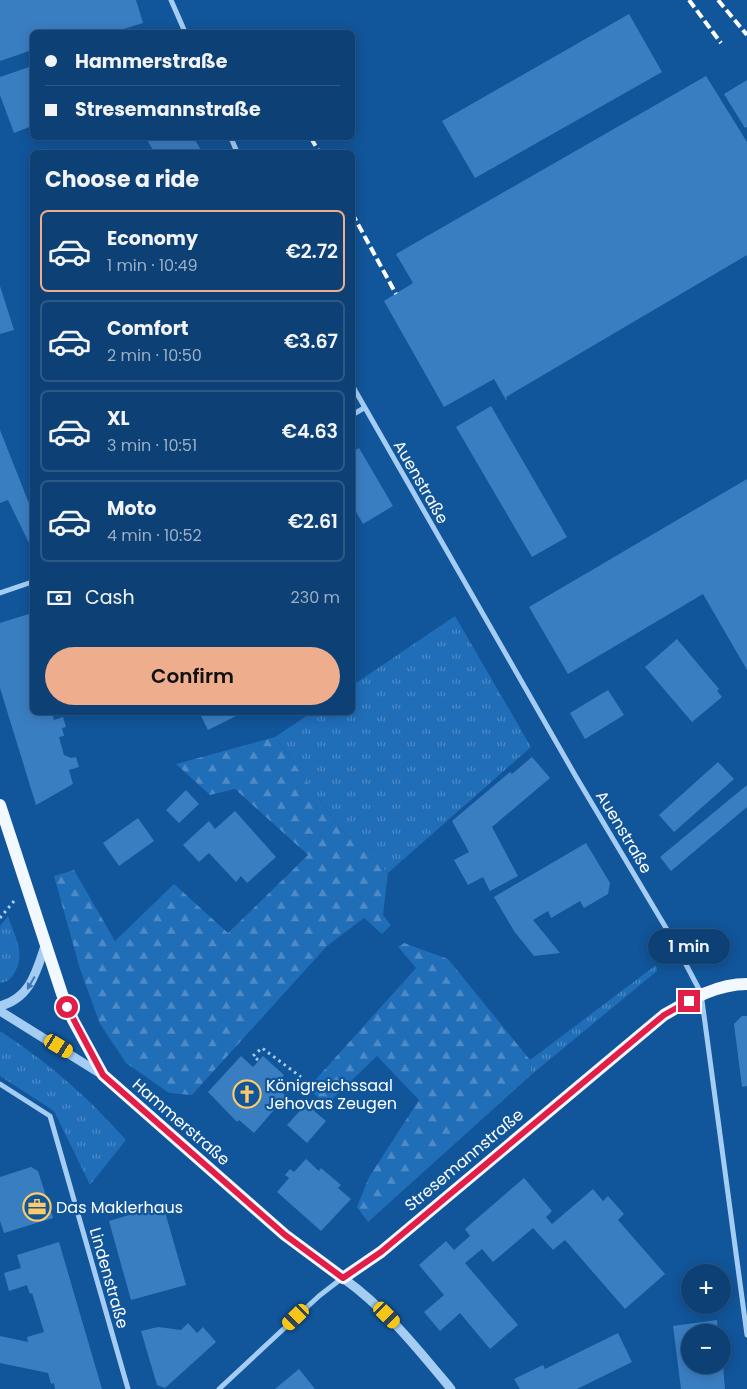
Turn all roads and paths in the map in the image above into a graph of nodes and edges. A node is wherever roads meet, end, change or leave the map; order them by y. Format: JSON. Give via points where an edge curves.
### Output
{"nodes":[{"id":1,"x":171,"y":0,"type":"edge"},
{"id":2,"x":184,"y":30,"type":"edge"},
{"id":3,"x":355,"y":391,"type":"edge"},
{"id":4,"x":364,"y":408,"type":"junction"},
{"id":5,"x":355,"y":413,"type":"edge"},
{"id":6,"x":30,"y":583,"type":"edge"},
{"id":7,"x":0,"y":593,"type":"edge"},
{"id":8,"x":0,"y":805,"type":"edge"},
{"id":9,"x":45,"y":946,"type":"junction"},
{"id":10,"x":747,"y":984,"type":"edge"},
{"id":11,"x":701,"y":993,"type":"junction"},
{"id":12,"x":0,"y":1006,"type":"edge"},
{"id":13,"x":0,"y":1011,"type":"edge"},
{"id":14,"x":258,"y":1060,"type":"dead end"},
{"id":15,"x":103,"y":1075,"type":"junction"},
{"id":16,"x":301,"y":1077,"type":"dead end"},
{"id":17,"x":0,"y":1084,"type":"edge"},
{"id":18,"x":343,"y":1278,"type":"junction"},
{"id":19,"x":747,"y":1335,"type":"edge"},
{"id":20,"x":128,"y":1389,"type":"edge"},
{"id":21,"x":219,"y":1389,"type":"edge"},
{"id":22,"x":450,"y":1389,"type":"edge"}],
"edges":[{"from":1,"to":2,"type":"street"},
{"from":3,"to":4,"type":"street","name":"Auenstraße"},
{"from":4,"to":5,"type":"street"},
{"from":4,"to":11,"type":"street","name":"Auenstraße"},
{"from":6,"to":7,"type":"street"},
{"from":8,"to":9,"type":"main road","name":"Hammerstraße"},
{"from":9,"to":12,"type":"street","one_way":true,"via":[[24,994]]},
{"from":9,"to":15,"type":"main road","name":"Hammerstraße","via":[[73,1020]]},
{"from":10,"to":11,"type":"main road","name":"Stresemannstraße"},
{"from":11,"to":18,"type":"main road","name":"Stresemannstraße","via":[[664,1015],[381,1252]]},
{"from":11,"to":19,"type":"street","name":"Auenstraße"},
{"from":13,"to":15,"type":"street"},
{"from":14,"to":16,"type":"path","via":[[253,1056],[262,1048]]},
{"from":15,"to":18,"type":"main road","name":"Hammerstraße","via":[[285,1235]]},
{"from":17,"to":20,"type":"street","name":"Lindenstraße","via":[[50,1116]]},
{"from":18,"to":21,"type":"street","name":"Stresemannstraße","via":[[313,1301]]},
{"from":18,"to":22,"type":"street","name":"Hammerstraße","via":[[395,1322]]}]}
